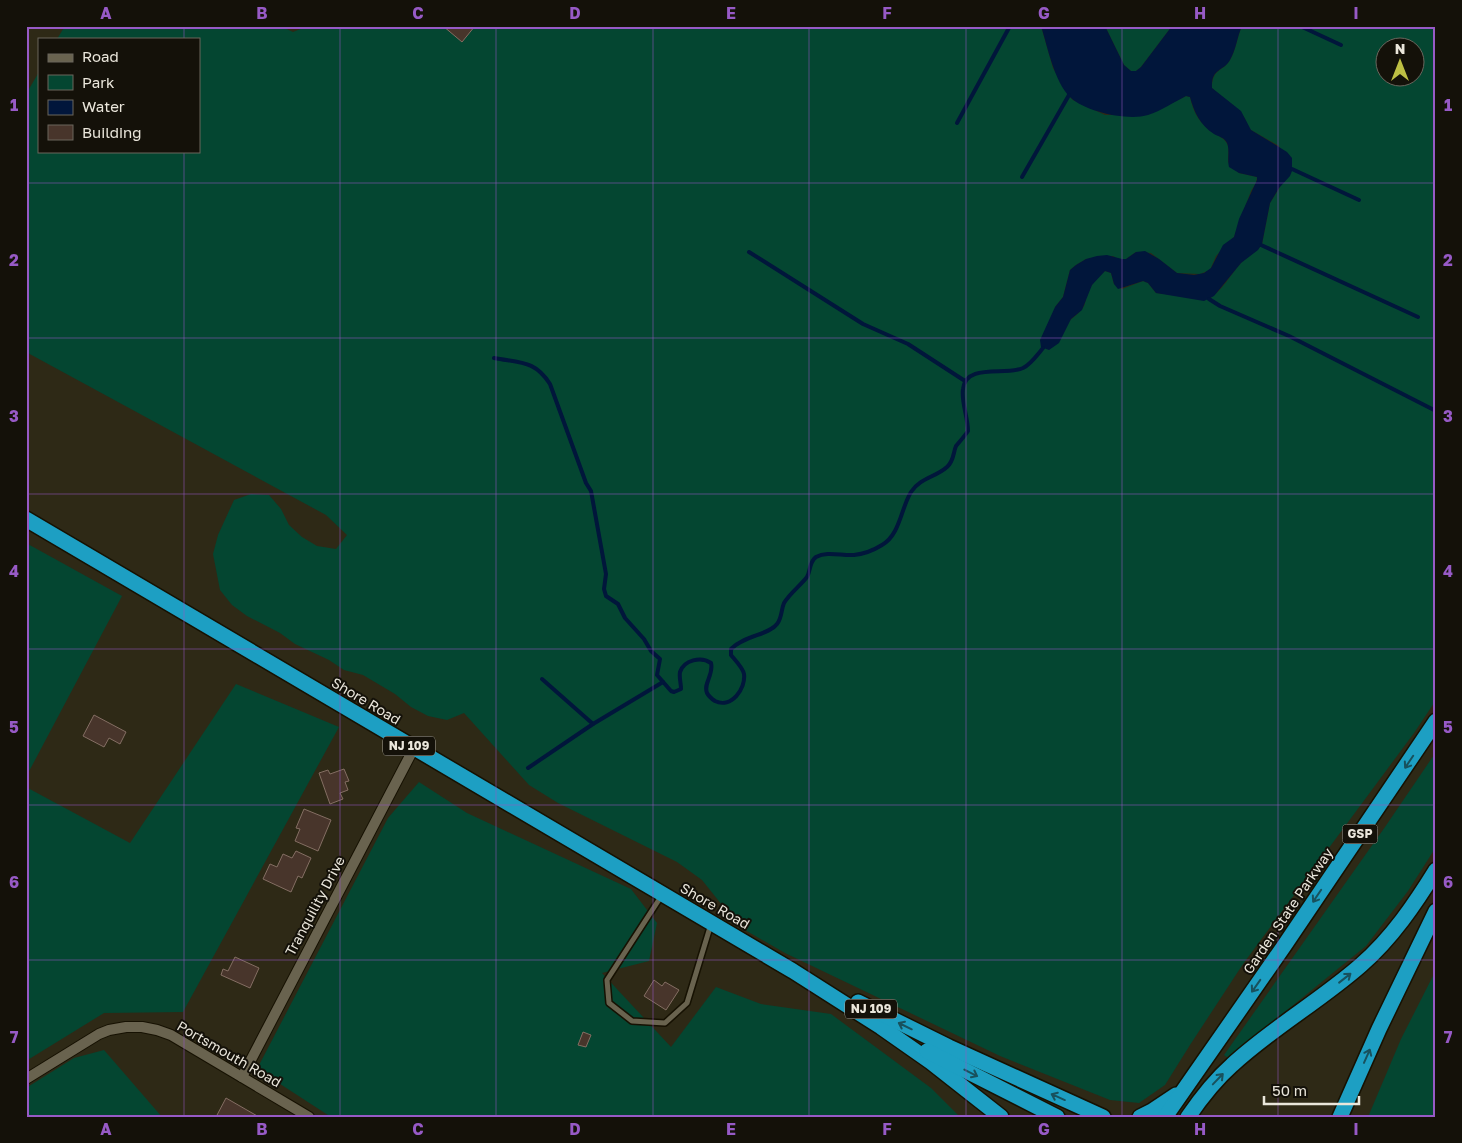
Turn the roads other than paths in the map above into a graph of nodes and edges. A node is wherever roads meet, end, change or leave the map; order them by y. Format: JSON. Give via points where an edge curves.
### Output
{"nodes":[{"id":1,"x":26,"y":519,"type":"edge"},
{"id":2,"x":1436,"y":722,"type":"edge"},
{"id":3,"x":414,"y":748,"type":"junction"},
{"id":4,"x":1436,"y":870,"type":"edge"},
{"id":5,"x":662,"y":894,"type":"junction"},
{"id":6,"x":1436,"y":911,"type":"edge"},
{"id":7,"x":711,"y":922,"type":"junction"},
{"id":8,"x":794,"y":971,"type":"junction"},
{"id":9,"x":881,"y":1027,"type":"junction"},
{"id":10,"x":242,"y":1077,"type":"junction"},
{"id":11,"x":26,"y":1079,"type":"edge"},
{"id":12,"x":1183,"y":1090,"type":"junction"},
{"id":13,"x":309,"y":1117,"type":"edge"},
{"id":14,"x":1001,"y":1117,"type":"edge"},
{"id":15,"x":1057,"y":1117,"type":"edge"},
{"id":16,"x":1103,"y":1117,"type":"edge"},
{"id":17,"x":1140,"y":1117,"type":"edge"},
{"id":18,"x":1165,"y":1117,"type":"edge"},
{"id":19,"x":1188,"y":1117,"type":"edge"},
{"id":20,"x":1340,"y":1117,"type":"edge"}],
"edges":[{"from":1,"to":3,"type":"highway","name":"Shore Road","number":"NJ 109"},
{"from":2,"to":12,"type":"highway","name":"Garden State Parkway","number":"GSP","one_way":true},
{"from":3,"to":5,"type":"highway","name":"Shore Road","number":"NJ 109"},
{"from":3,"to":10,"type":"street","name":"Tranquility Drive"},
{"from":19,"to":4,"type":"highway","one_way":true,"via":[[1232,1064],[1374,953]]},
{"from":5,"to":7,"type":"highway","name":"Shore Road","number":"NJ 109"},
{"from":5,"to":7,"type":"lane","via":[[607,980],[609,1003],[632,1021],[665,1023],[687,1003]]},
{"from":20,"to":6,"type":"highway","one_way":true},
{"from":7,"to":8,"type":"highway","name":"Shore Road","number":"NJ 109"},
{"from":8,"to":9,"type":"highway","name":"Shore Road","number":"NJ 109"},
{"from":16,"to":8,"type":"highway","name":"Shore Road","number":"NJ 109","one_way":true},
{"from":9,"to":14,"type":"highway","number":"NJ 109"},
{"from":9,"to":15,"type":"highway","one_way":true},
{"from":10,"to":11,"type":"street","name":"Portsmouth Road","via":[[172,1035],[142,1027],[126,1027],[99,1034]]},
{"from":10,"to":13,"type":"street","name":"Portsmouth Road"},
{"from":12,"to":17,"type":"highway"},
{"from":12,"to":18,"type":"highway","name":"Garden State Parkway","number":"GSP"}]}
